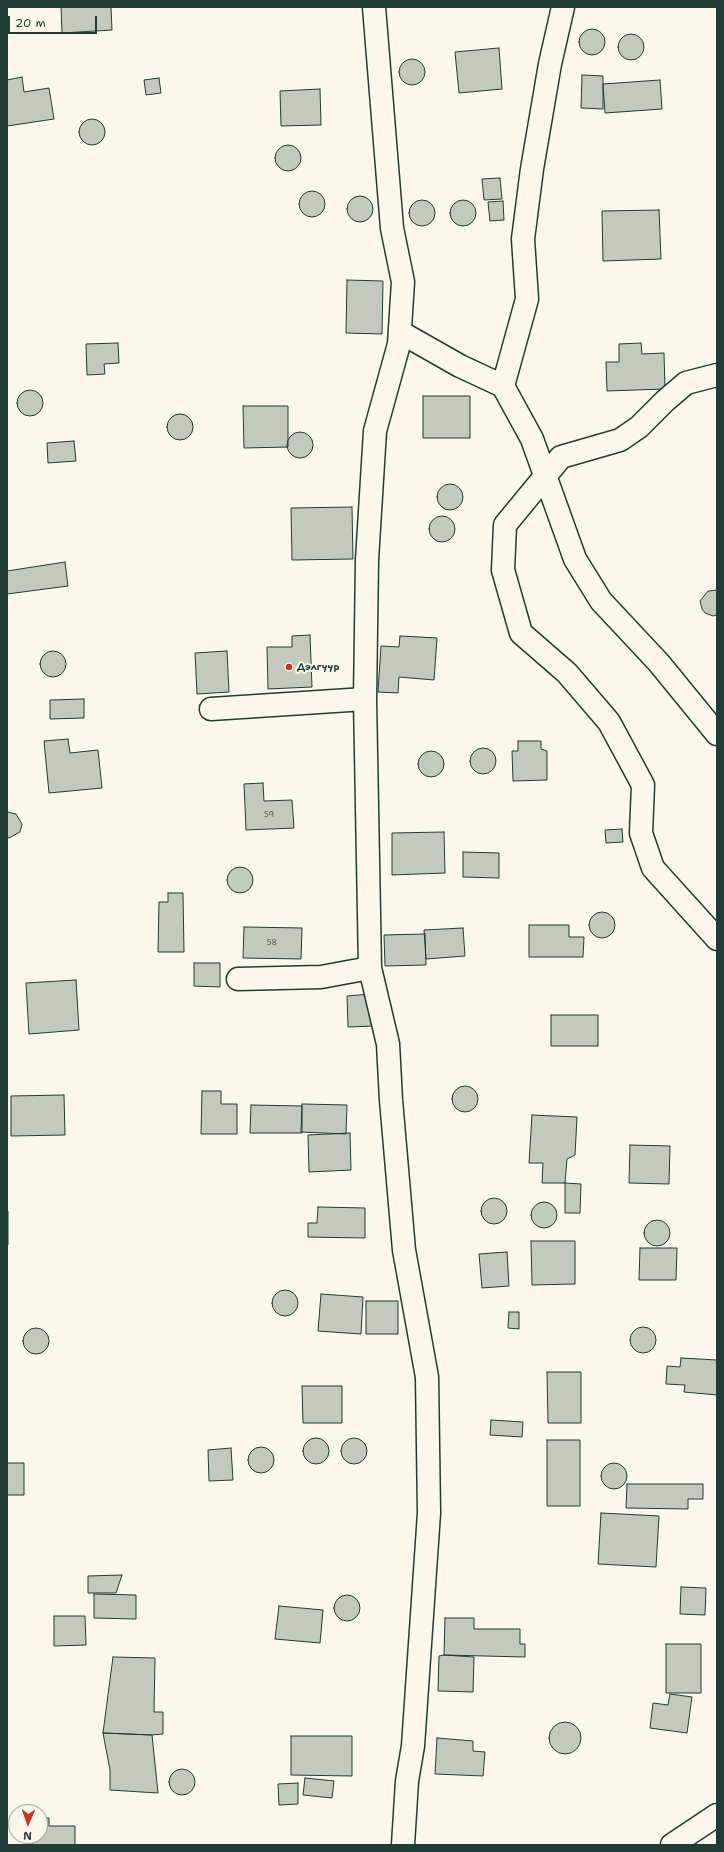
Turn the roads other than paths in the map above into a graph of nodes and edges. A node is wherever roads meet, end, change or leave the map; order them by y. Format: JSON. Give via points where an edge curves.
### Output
{"nodes":[{"id":1,"x":374,"y":7,"type":"edge"},
{"id":2,"x":563,"y":7,"type":"edge"},
{"id":3,"x":400,"y":332,"type":"junction"},
{"id":4,"x":717,"y":375,"type":"edge"},
{"id":5,"x":502,"y":386,"type":"junction"},
{"id":6,"x":545,"y":478,"type":"junction"},
{"id":7,"x":366,"y":700,"type":"junction"},
{"id":8,"x":211,"y":709,"type":"dead end"},
{"id":9,"x":717,"y":734,"type":"edge"},
{"id":10,"x":717,"y":939,"type":"edge"},
{"id":11,"x":370,"y":968,"type":"junction"},
{"id":12,"x":238,"y":979,"type":"dead end"},
{"id":13,"x":717,"y":1815,"type":"edge"},
{"id":14,"x":403,"y":1845,"type":"edge"},
{"id":15,"x":672,"y":1845,"type":"edge"}],
"edges":[{"from":1,"to":3,"type":"street","via":[[392,228],[403,282]]},
{"from":2,"to":5,"type":"street","via":[[550,64],[523,239],[527,298]]},
{"from":3,"to":5,"type":"street"},
{"from":3,"to":7,"type":"street","via":[[375,431],[367,560]]},
{"from":4,"to":6,"type":"street","via":[[686,383],[639,427],[620,440],[561,457]]},
{"from":5,"to":6,"type":"street","via":[[532,439]]},
{"from":6,"to":9,"type":"street","via":[[574,559],[601,601],[659,663]]},
{"from":6,"to":10,"type":"street","via":[[505,525],[503,570],[521,633],[567,672],[609,722],[643,785],[641,833],[653,868]]},
{"from":7,"to":8,"type":"street"},
{"from":7,"to":11,"type":"street"},
{"from":11,"to":12,"type":"street","via":[[321,977]]},
{"from":11,"to":14,"type":"street","via":[[388,1044],[404,1250],[426,1377],[429,1513],[413,1746]]},
{"from":13,"to":15,"type":"street"}]}
